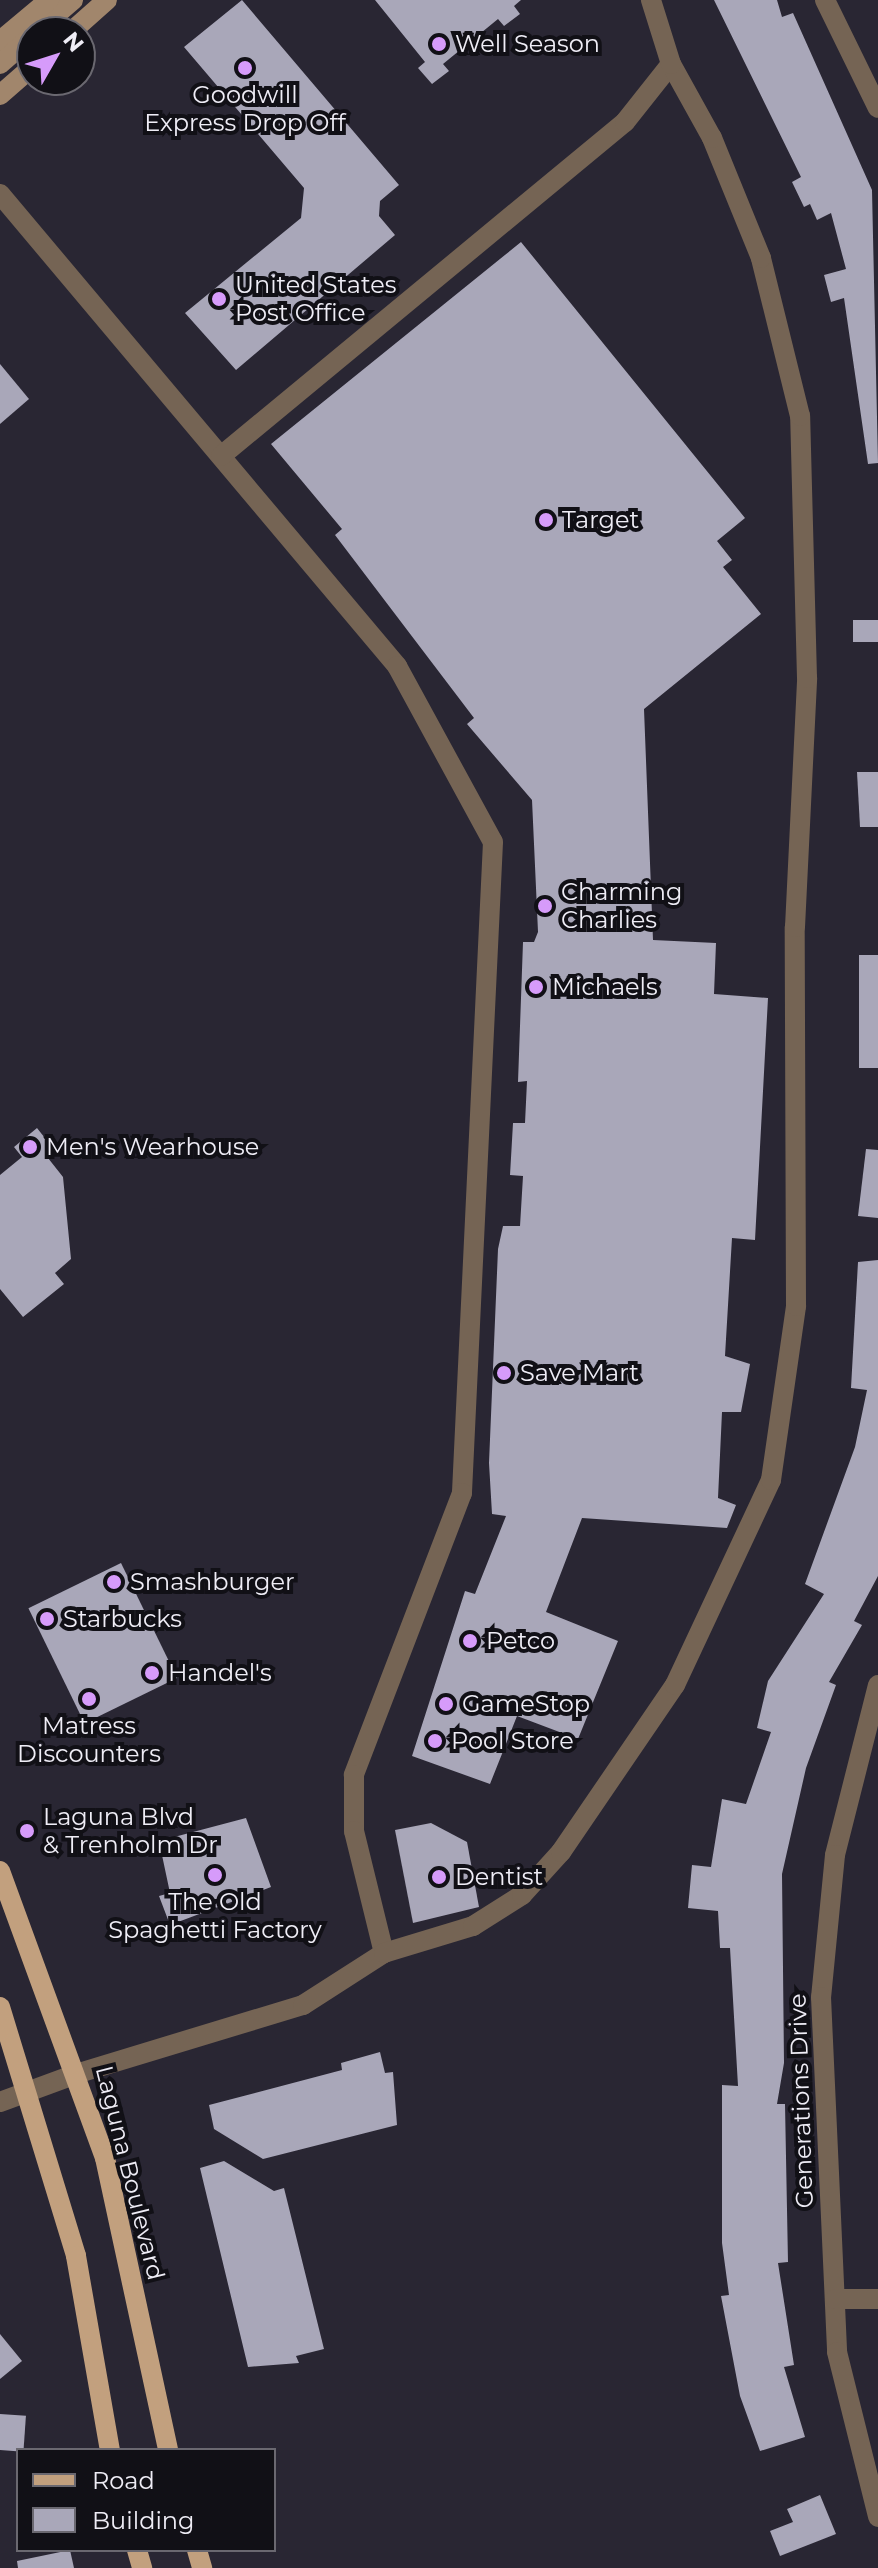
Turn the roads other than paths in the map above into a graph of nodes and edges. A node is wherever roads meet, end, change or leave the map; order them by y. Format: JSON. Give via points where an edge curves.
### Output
{"nodes":[{"id":1,"x":49,"y":0,"type":"edge"},
{"id":2,"x":73,"y":0,"type":"edge"},
{"id":3,"x":107,"y":0,"type":"edge"},
{"id":4,"x":651,"y":0,"type":"edge"},
{"id":5,"x":825,"y":0,"type":"edge"},
{"id":6,"x":55,"y":16,"type":"edge"},
{"id":7,"x":89,"y":16,"type":"edge"},
{"id":8,"x":2,"y":36,"type":"edge"},
{"id":9,"x":16,"y":50,"type":"edge"},
{"id":10,"x":0,"y":64,"type":"edge"},
{"id":11,"x":671,"y":64,"type":"junction"},
{"id":12,"x":16,"y":81,"type":"edge"},
{"id":13,"x":0,"y":95,"type":"edge"},
{"id":14,"x":878,"y":108,"type":"edge"},
{"id":15,"x":0,"y":194,"type":"edge"},
{"id":16,"x":221,"y":456,"type":"junction"},
{"id":17,"x":878,"y":1685,"type":"edge"},
{"id":18,"x":872,"y":1720,"type":"edge"},
{"id":19,"x":0,"y":1871,"type":"edge"},
{"id":20,"x":384,"y":1953,"type":"junction"},
{"id":21,"x":0,"y":2007,"type":"edge"},
{"id":22,"x":79,"y":2073,"type":"junction"},
{"id":23,"x":25,"y":2092,"type":"junction"},
{"id":24,"x":0,"y":2102,"type":"edge"},
{"id":25,"x":835,"y":2299,"type":"junction"},
{"id":26,"x":878,"y":2299,"type":"edge"},
{"id":27,"x":110,"y":2448,"type":"edge"},
{"id":28,"x":168,"y":2448,"type":"edge"},
{"id":29,"x":878,"y":2517,"type":"edge"}],
"edges":[{"from":1,"to":8,"type":"main road"},
{"from":2,"to":6,"type":"main road"},
{"from":3,"to":7,"type":"main road"},
{"from":4,"to":11,"type":"street"},
{"from":5,"to":14,"type":"street"},
{"from":9,"to":10,"type":"main road"},
{"from":11,"to":16,"type":"street","via":[[625,122]]},
{"from":11,"to":20,"type":"street","via":[[738,195],[780,316],[800,416],[807,678],[795,958],[796,1306],[782,1438],[696,1648],[561,1852],[522,1895],[473,1926]]},
{"from":12,"to":13,"type":"main road"},
{"from":15,"to":16,"type":"street"},
{"from":16,"to":20,"type":"street","via":[[410,685],[477,803],[495,859],[462,1493],[354,1775],[354,1831]]},
{"from":17,"to":18,"type":"street","name":"Generations Drive"},
{"from":18,"to":25,"type":"street","name":"Generations Drive","via":[[835,1855],[821,1997]]},
{"from":19,"to":22,"type":"main road","name":"Laguna Boulevard"},
{"from":20,"to":22,"type":"street","via":[[303,2005]]},
{"from":21,"to":23,"type":"main road"},
{"from":22,"to":23,"type":"street"},
{"from":22,"to":28,"type":"main road","name":"Laguna Boulevard"},
{"from":23,"to":24,"type":"street"},
{"from":23,"to":27,"type":"main road","via":[[76,2256]]},
{"from":25,"to":26,"type":"street"},
{"from":25,"to":29,"type":"street","name":"Generations Drive","via":[[845,2405]]}]}
